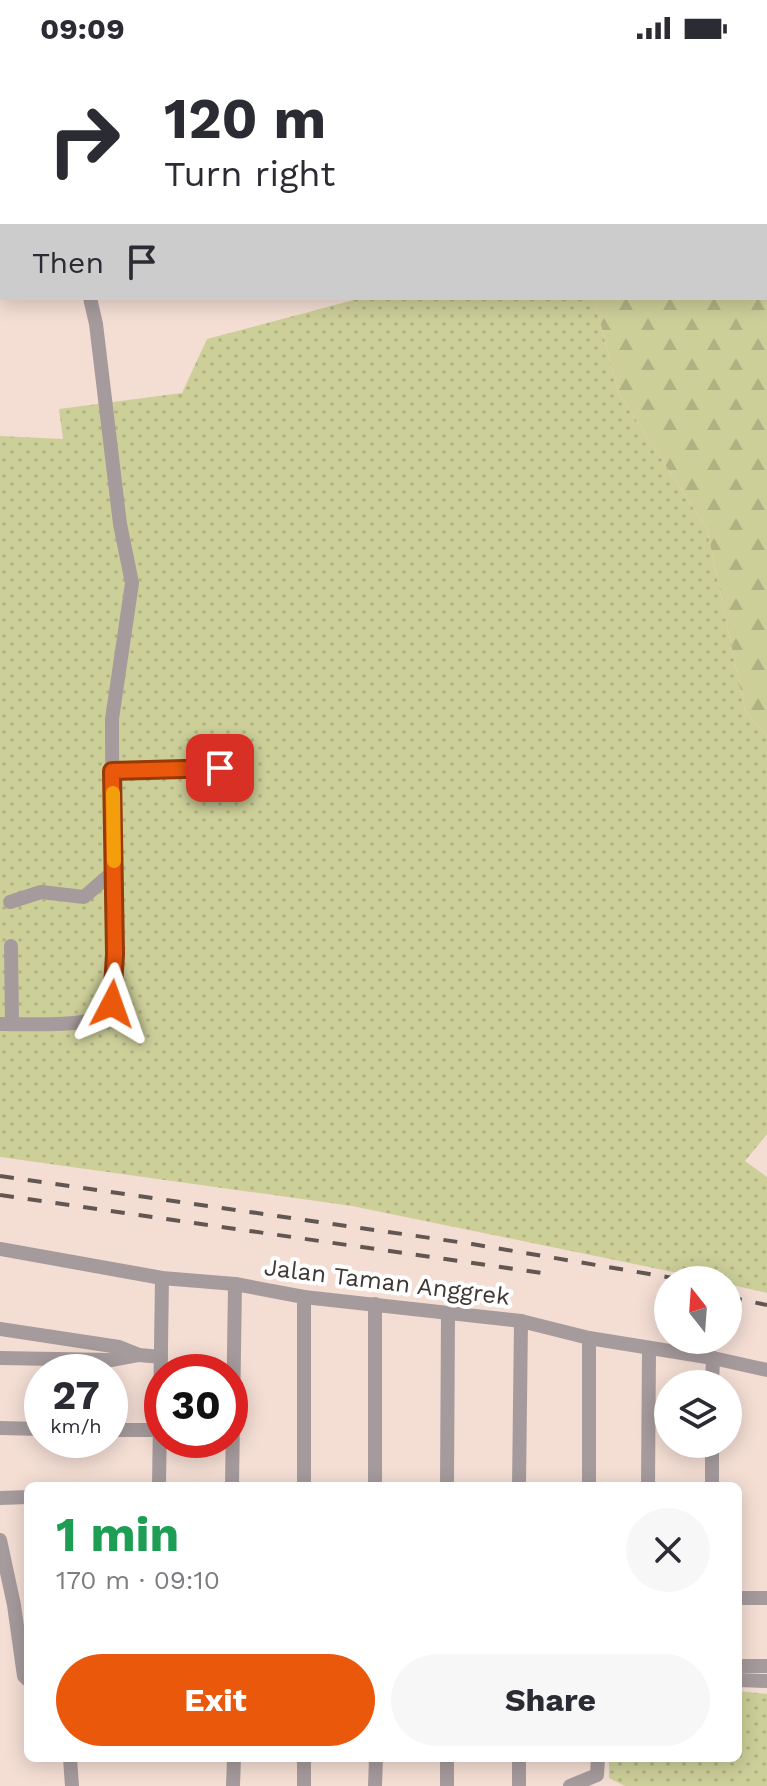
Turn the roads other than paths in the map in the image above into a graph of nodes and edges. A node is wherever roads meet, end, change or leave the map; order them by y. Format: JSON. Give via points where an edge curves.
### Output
{"nodes":[{"id":1,"x":90,"y":300,"type":"edge"},
{"id":2,"x":220,"y":768,"type":"dead end"},
{"id":3,"x":112,"y":771,"type":"junction"},
{"id":4,"x":114,"y":871,"type":"junction"},
{"id":5,"x":10,"y":902,"type":"dead end"},
{"id":6,"x":11,"y":946,"type":"dead end"},
{"id":7,"x":6,"y":1024,"type":"edge"},
{"id":8,"x":0,"y":1249,"type":"edge"},
{"id":9,"x":162,"y":1278,"type":"junction"},
{"id":10,"x":235,"y":1284,"type":"junction"},
{"id":11,"x":304,"y":1297,"type":"junction"},
{"id":12,"x":375,"y":1304,"type":"junction"},
{"id":13,"x":448,"y":1314,"type":"junction"},
{"id":14,"x":521,"y":1321,"type":"junction"},
{"id":15,"x":0,"y":1329,"type":"edge"},
{"id":16,"x":589,"y":1338,"type":"junction"},
{"id":17,"x":649,"y":1350,"type":"junction"},
{"id":18,"x":161,"y":1354,"type":"edge"},
{"id":19,"x":139,"y":1355,"type":"junction"},
{"id":20,"x":144,"y":1355,"type":"edge"},
{"id":21,"x":0,"y":1358,"type":"edge"},
{"id":22,"x":713,"y":1358,"type":"junction"},
{"id":23,"x":713,"y":1370,"type":"edge"},
{"id":24,"x":767,"y":1370,"type":"edge"},
{"id":25,"x":0,"y":1428,"type":"edge"},
{"id":26,"x":24,"y":1429,"type":"edge"},
{"id":27,"x":160,"y":1458,"type":"edge"},
{"id":28,"x":712,"y":1458,"type":"edge"},
{"id":29,"x":159,"y":1482,"type":"edge"},
{"id":30,"x":232,"y":1482,"type":"edge"},
{"id":31,"x":304,"y":1482,"type":"edge"},
{"id":32,"x":375,"y":1482,"type":"edge"},
{"id":33,"x":447,"y":1482,"type":"edge"},
{"id":34,"x":519,"y":1482,"type":"edge"},
{"id":35,"x":589,"y":1482,"type":"edge"},
{"id":36,"x":648,"y":1482,"type":"edge"},
{"id":37,"x":712,"y":1482,"type":"edge"},
{"id":38,"x":24,"y":1497,"type":"edge"},
{"id":39,"x":0,"y":1498,"type":"edge"},
{"id":40,"x":0,"y":1540,"type":"edge"},
{"id":41,"x":742,"y":1598,"type":"edge"},
{"id":42,"x":767,"y":1598,"type":"edge"},
{"id":43,"x":21,"y":1605,"type":"edge"},
{"id":44,"x":742,"y":1666,"type":"edge"},
{"id":45,"x":767,"y":1666,"type":"edge"},
{"id":46,"x":24,"y":1676,"type":"edge"},
{"id":47,"x":742,"y":1680,"type":"edge"},
{"id":48,"x":767,"y":1681,"type":"edge"},
{"id":49,"x":70,"y":1762,"type":"edge"},
{"id":50,"x":234,"y":1762,"type":"edge"},
{"id":51,"x":304,"y":1762,"type":"edge"},
{"id":52,"x":376,"y":1762,"type":"edge"},
{"id":53,"x":447,"y":1762,"type":"edge"},
{"id":54,"x":519,"y":1762,"type":"edge"},
{"id":55,"x":598,"y":1762,"type":"edge"},
{"id":56,"x":72,"y":1786,"type":"edge"},
{"id":57,"x":233,"y":1786,"type":"edge"},
{"id":58,"x":304,"y":1786,"type":"edge"},
{"id":59,"x":375,"y":1786,"type":"edge"},
{"id":60,"x":447,"y":1786,"type":"edge"},
{"id":61,"x":519,"y":1786,"type":"edge"},
{"id":62,"x":570,"y":1786,"type":"edge"}],
"edges":[{"from":1,"to":3,"type":"street","via":[[132,583],[115,684]]},
{"from":2,"to":3,"type":"lane"},
{"from":3,"to":4,"type":"street"},
{"from":4,"to":5,"type":"street","via":[[84,897],[41,892]]},
{"from":4,"to":7,"type":"street","via":[[115,954],[105,1016]]},
{"from":6,"to":7,"type":"street"},
{"from":8,"to":9,"type":"street","name":"Jalan Taman Anggrek"},
{"from":9,"to":10,"type":"street","name":"Jalan Taman Anggrek"},
{"from":9,"to":18,"type":"street"},
{"from":10,"to":11,"type":"street","name":"Jalan Taman Anggrek"},
{"from":10,"to":30,"type":"street"},
{"from":11,"to":12,"type":"street","name":"Jalan Taman Anggrek"},
{"from":11,"to":31,"type":"street"},
{"from":12,"to":13,"type":"street","name":"Jalan Taman Anggrek"},
{"from":12,"to":32,"type":"street"},
{"from":13,"to":14,"type":"street","name":"Jalan Taman Anggrek"},
{"from":13,"to":33,"type":"street"},
{"from":14,"to":16,"type":"street","name":"Jalan Taman Anggrek"},
{"from":14,"to":34,"type":"street"},
{"from":15,"to":19,"type":"street","via":[[119,1347]]},
{"from":16,"to":17,"type":"street","name":"Jalan Taman Anggrek"},
{"from":16,"to":35,"type":"street"},
{"from":17,"to":22,"type":"street","name":"Jalan Taman Anggrek"},
{"from":17,"to":36,"type":"street"},
{"from":19,"to":20,"type":"street"},
{"from":19,"to":21,"type":"street","via":[[111,1360]]},
{"from":22,"to":23,"type":"street"},
{"from":22,"to":24,"type":"street","name":"Jalan Taman Anggrek"},
{"from":25,"to":26,"type":"street"},
{"from":27,"to":29,"type":"street"},
{"from":28,"to":37,"type":"street"},
{"from":38,"to":39,"type":"street"},
{"from":40,"to":43,"type":"street"},
{"from":41,"to":42,"type":"street"},
{"from":43,"to":46,"type":"street"},
{"from":44,"to":45,"type":"street"},
{"from":47,"to":48,"type":"street"},
{"from":49,"to":56,"type":"street"},
{"from":50,"to":57,"type":"street"},
{"from":51,"to":58,"type":"street"},
{"from":52,"to":59,"type":"street"},
{"from":53,"to":60,"type":"street"},
{"from":54,"to":61,"type":"street"},
{"from":55,"to":62,"type":"street","via":[[597,1775]]}]}
